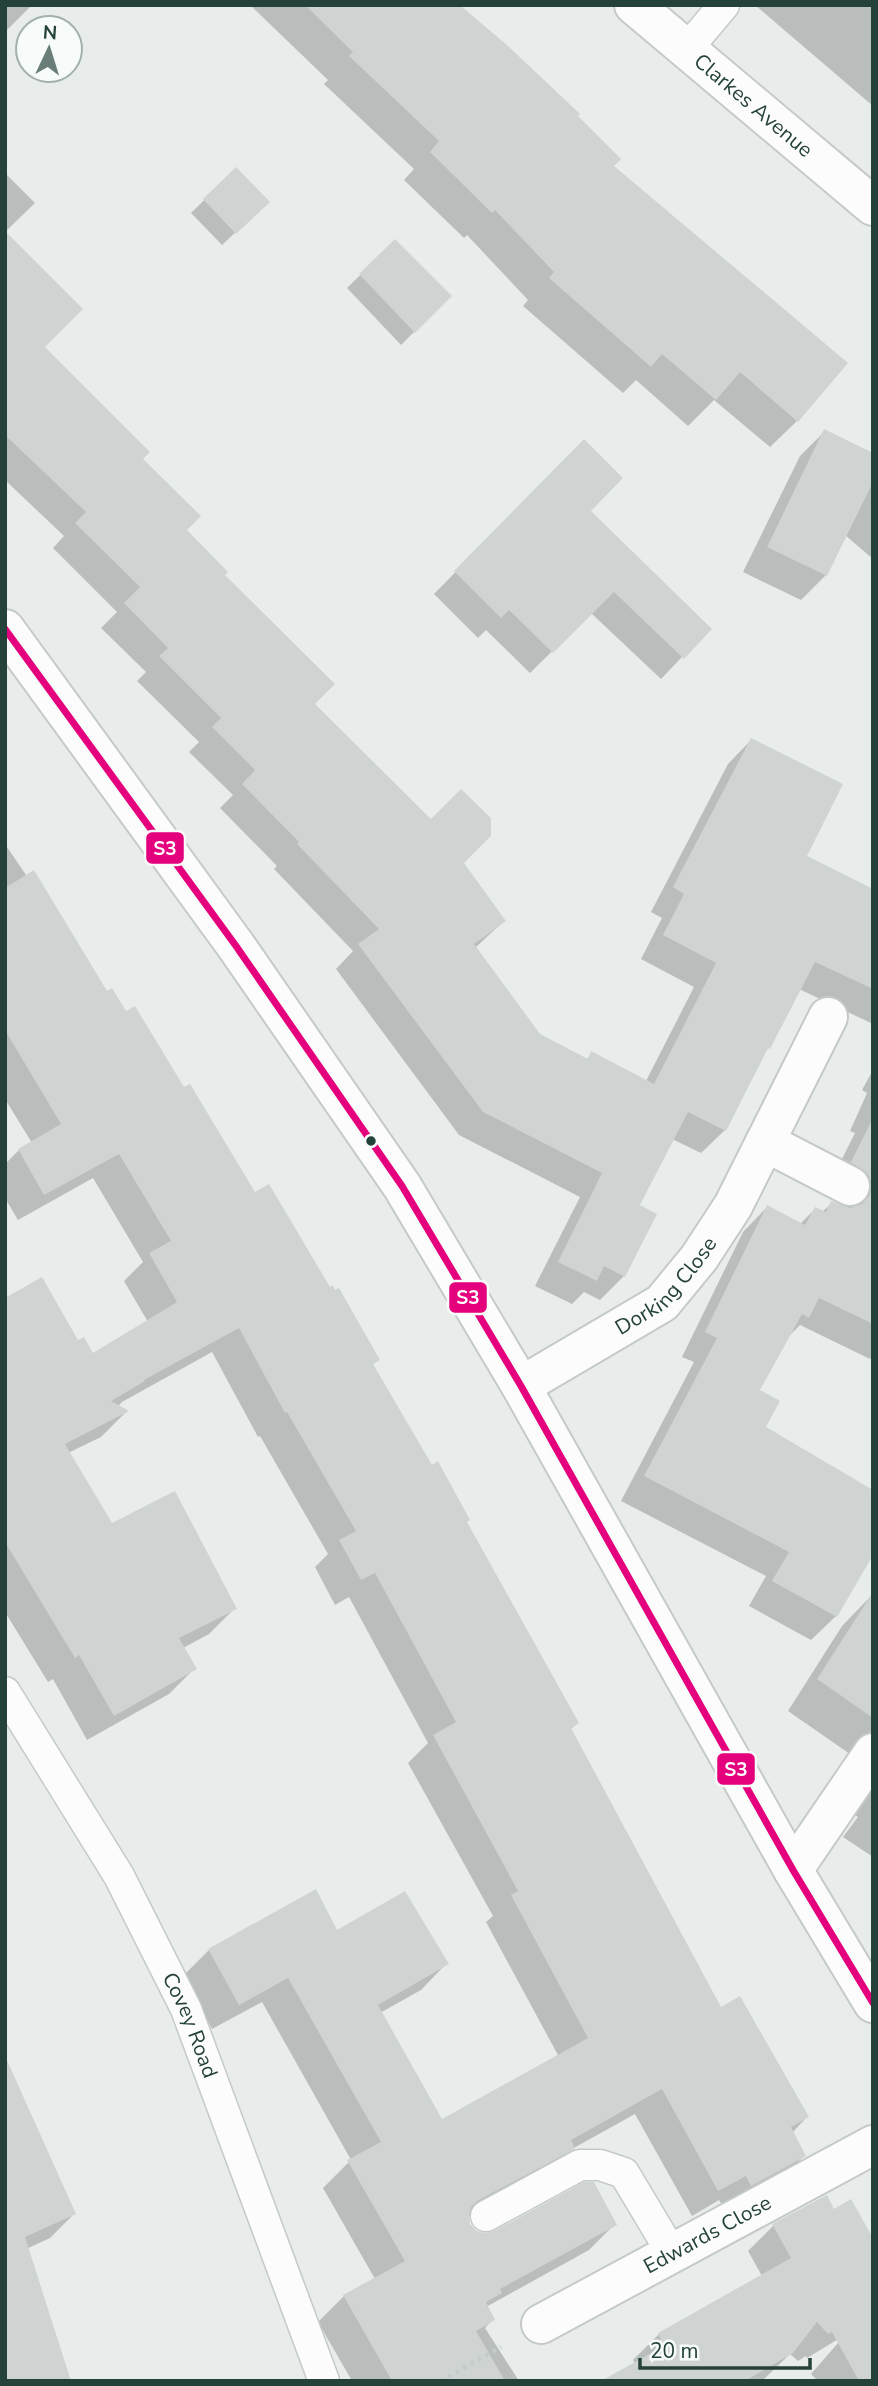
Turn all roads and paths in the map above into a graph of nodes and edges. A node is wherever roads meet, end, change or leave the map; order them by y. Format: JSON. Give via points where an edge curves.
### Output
{"nodes":[{"id":1,"x":634,"y":5,"type":"edge"},
{"id":2,"x":724,"y":5,"type":"edge"},
{"id":3,"x":686,"y":50,"type":"junction"},
{"id":4,"x":873,"y":205,"type":"edge"},
{"id":5,"x":5,"y":629,"type":"edge"},
{"id":6,"x":828,"y":1017,"type":"dead end"},
{"id":7,"x":765,"y":1142,"type":"junction"},
{"id":8,"x":850,"y":1186,"type":"dead end"},
{"id":9,"x":522,"y":1386,"type":"junction"},
{"id":10,"x":5,"y":1692,"type":"edge"},
{"id":11,"x":873,"y":1753,"type":"edge"},
{"id":12,"x":793,"y":1870,"type":"junction"},
{"id":13,"x":873,"y":2003,"type":"edge"},
{"id":14,"x":873,"y":2145,"type":"edge"},
{"id":15,"x":486,"y":2216,"type":"dead end"},
{"id":16,"x":673,"y":2255,"type":"junction"},
{"id":17,"x":541,"y":2324,"type":"joint"},
{"id":18,"x":324,"y":2381,"type":"edge"},
{"id":19,"x":441,"y":2381,"type":"edge"}],
"edges":[{"from":1,"to":3,"type":"street","name":"Clarkes Avenue"},
{"from":2,"to":3,"type":"lane"},
{"from":3,"to":4,"type":"street","name":"Clarkes Avenue"},
{"from":5,"to":9,"type":"street","via":[[236,946],[402,1186]]},
{"from":6,"to":7,"type":"street","name":"Dorking Close"},
{"from":7,"to":8,"type":"street"},
{"from":7,"to":9,"type":"street","name":"Dorking Close","via":[[733,1206],[662,1304]]},
{"from":9,"to":12,"type":"street"},
{"from":10,"to":18,"type":"lane","name":"Covey Road","via":[[119,1876],[186,2009]]},
{"from":11,"to":12,"type":"street"},
{"from":12,"to":13,"type":"street"},
{"from":14,"to":16,"type":"street","name":"Edwards Close"},
{"from":15,"to":16,"type":"lane","via":[[580,2165],[600,2165],[624,2173]]},
{"from":16,"to":17,"type":"street","name":"Edwards Close"},
{"from":17,"to":19,"type":"path"}]}
